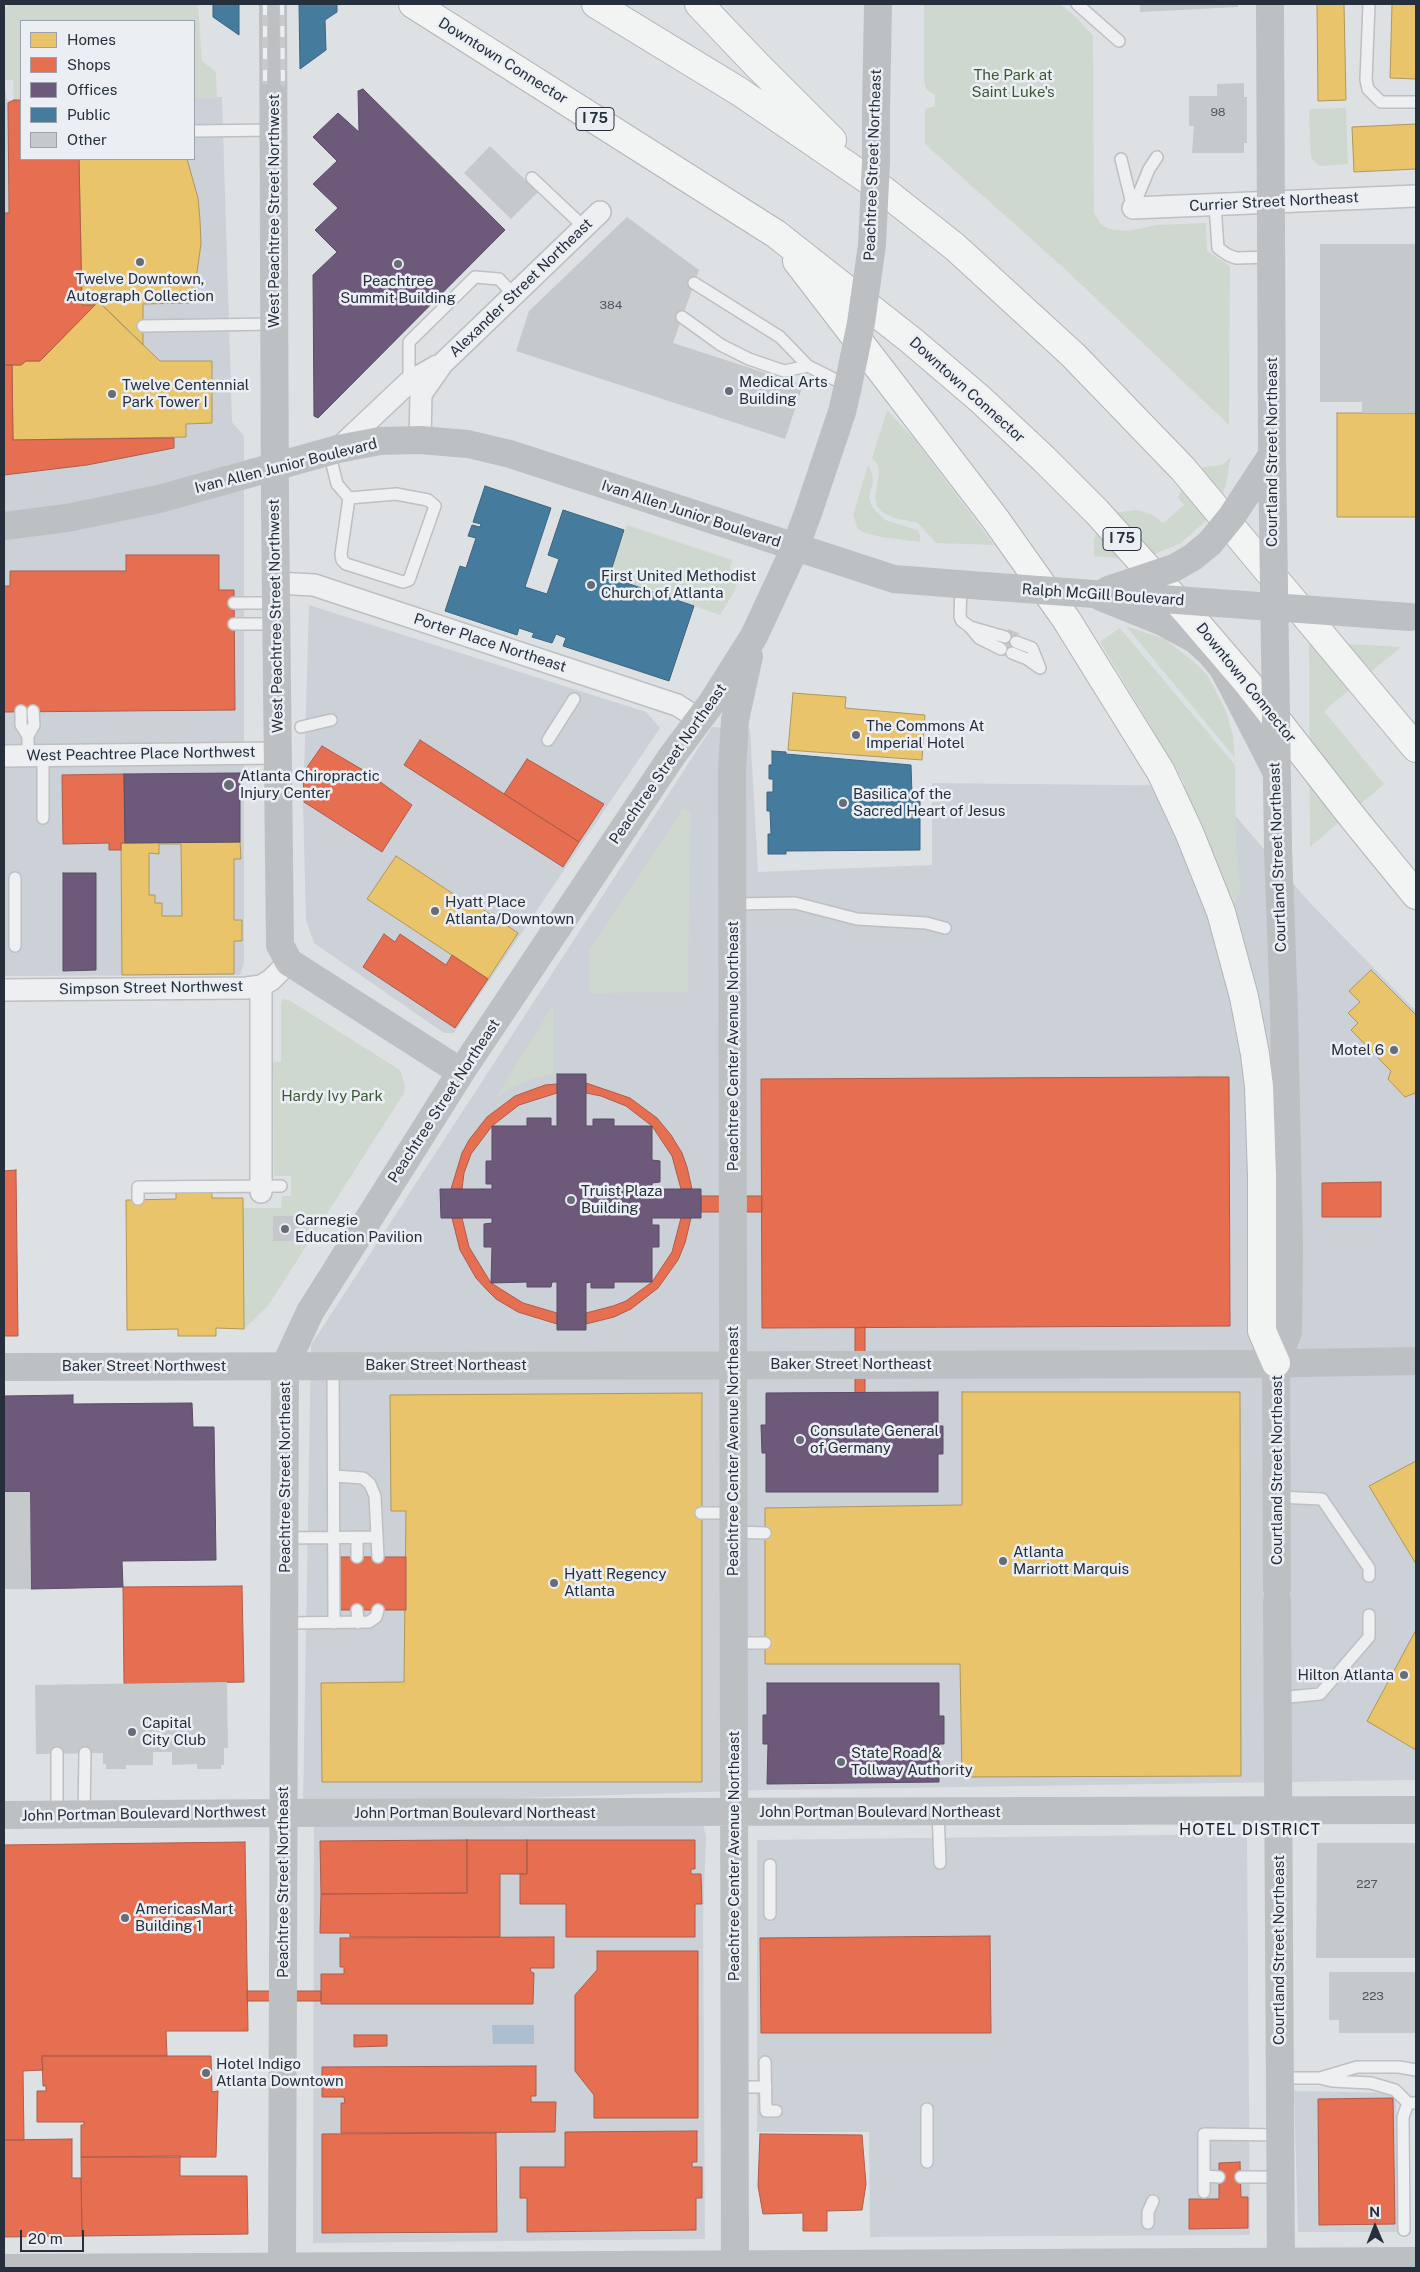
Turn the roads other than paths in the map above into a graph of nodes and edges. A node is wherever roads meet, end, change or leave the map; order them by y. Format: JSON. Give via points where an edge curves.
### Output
{"nodes":[{"id":1,"x":273,"y":4,"type":"edge"},
{"id":2,"x":413,"y":4,"type":"edge"},
{"id":3,"x":596,"y":4,"type":"edge"},
{"id":4,"x":699,"y":4,"type":"edge"},
{"id":5,"x":878,"y":4,"type":"edge"},
{"id":6,"x":1270,"y":4,"type":"edge"},
{"id":7,"x":1369,"y":4,"type":"edge"},
{"id":8,"x":1084,"y":6,"type":"edge"},
{"id":9,"x":1119,"y":41,"type":"dead end"},
{"id":10,"x":1416,"y":102,"type":"edge"},
{"id":11,"x":274,"y":130,"type":"junction"},
{"id":12,"x":195,"y":131,"type":"edge"},
{"id":13,"x":1157,"y":157,"type":"dead end"},
{"id":14,"x":1121,"y":159,"type":"dead end"},
{"id":15,"x":532,"y":178,"type":"dead end"},
{"id":16,"x":883,"y":190,"type":"junction"},
{"id":17,"x":1416,"y":196,"type":"edge"},
{"id":18,"x":1270,"y":202,"type":"junction"},
{"id":19,"x":1215,"y":205,"type":"junction"},
{"id":20,"x":1133,"y":208,"type":"junction"},
{"id":21,"x":600,"y":212,"type":"dead end"},
{"id":22,"x":584,"y":227,"type":"junction"},
{"id":23,"x":776,"y":234,"type":"junction"},
{"id":24,"x":1271,"y":257,"type":"junction"},
{"id":25,"x":694,"y":283,"type":"dead end"},
{"id":26,"x":514,"y":295,"type":"junction"},
{"id":27,"x":682,"y":317,"type":"dead end"},
{"id":28,"x":274,"y":324,"type":"junction"},
{"id":29,"x":143,"y":326,"type":"dead end"},
{"id":30,"x":442,"y":364,"type":"junction"},
{"id":31,"x":808,"y":366,"type":"junction"},
{"id":32,"x":409,"y":382,"type":"junction"},
{"id":33,"x":848,"y":386,"type":"junction"},
{"id":34,"x":420,"y":440,"type":"junction"},
{"id":35,"x":333,"y":451,"type":"junction"},
{"id":36,"x":1272,"y":455,"type":"junction"},
{"id":37,"x":275,"y":466,"type":"junction"},
{"id":38,"x":349,"y":498,"type":"junction"},
{"id":39,"x":4,"y":526,"type":"edge"},
{"id":40,"x":795,"y":548,"type":"junction"},
{"id":41,"x":972,"y":585,"type":"junction"},
{"id":42,"x":1095,"y":594,"type":"junction"},
{"id":43,"x":234,"y":603,"type":"dead end"},
{"id":44,"x":276,"y":603,"type":"junction"},
{"id":45,"x":1272,"y":607,"type":"junction"},
{"id":46,"x":1413,"y":618,"type":"edge"},
{"id":47,"x":234,"y":624,"type":"dead end"},
{"id":48,"x":970,"y":627,"type":"junction"},
{"id":49,"x":754,"y":636,"type":"junction"},
{"id":50,"x":1005,"y":637,"type":"dead end"},
{"id":51,"x":1016,"y":642,"type":"dead end"},
{"id":52,"x":1001,"y":649,"type":"dead end"},
{"id":53,"x":1012,"y":653,"type":"dead end"},
{"id":54,"x":574,"y":699,"type":"dead end"},
{"id":55,"x":33,"y":711,"type":"dead end"},
{"id":56,"x":21,"y":712,"type":"dead end"},
{"id":57,"x":699,"y":719,"type":"junction"},
{"id":58,"x":331,"y":720,"type":"dead end"},
{"id":59,"x":301,"y":727,"type":"dead end"},
{"id":60,"x":548,"y":740,"type":"dead end"},
{"id":61,"x":1416,"y":748,"type":"edge"},
{"id":62,"x":33,"y":749,"type":"junction"},
{"id":63,"x":278,"y":753,"type":"junction"},
{"id":64,"x":4,"y":756,"type":"edge"},
{"id":65,"x":1275,"y":769,"type":"junction"},
{"id":66,"x":43,"y":818,"type":"dead end"},
{"id":67,"x":15,"y":878,"type":"dead end"},
{"id":68,"x":1416,"y":895,"type":"edge"},
{"id":69,"x":733,"y":904,"type":"junction"},
{"id":70,"x":944,"y":928,"type":"dead end"},
{"id":71,"x":15,"y":946,"type":"dead end"},
{"id":72,"x":289,"y":962,"type":"junction"},
{"id":73,"x":261,"y":986,"type":"junction"},
{"id":74,"x":4,"y":990,"type":"edge"},
{"id":75,"x":461,"y":1072,"type":"junction"},
{"id":76,"x":268,"y":1188,"type":"joint"},
{"id":77,"x":138,"y":1199,"type":"dead end"},
{"id":78,"x":1416,"y":1361,"type":"edge"},
{"id":79,"x":1276,"y":1363,"type":"junction"},
{"id":80,"x":733,"y":1365,"type":"junction"},
{"id":81,"x":285,"y":1366,"type":"junction"},
{"id":82,"x":334,"y":1366,"type":"junction"},
{"id":83,"x":4,"y":1367,"type":"edge"},
{"id":84,"x":334,"y":1476,"type":"junction"},
{"id":85,"x":1277,"y":1497,"type":"junction"},
{"id":86,"x":701,"y":1513,"type":"dead end"},
{"id":87,"x":733,"y":1522,"type":"junction"},
{"id":88,"x":765,"y":1533,"type":"dead end"},
{"id":89,"x":334,"y":1537,"type":"junction"},
{"id":90,"x":357,"y":1537,"type":"junction"},
{"id":91,"x":378,"y":1537,"type":"junction"},
{"id":92,"x":285,"y":1538,"type":"junction"},
{"id":93,"x":358,"y":1557,"type":"dead end"},
{"id":94,"x":378,"y":1557,"type":"dead end"},
{"id":95,"x":1369,"y":1576,"type":"dead end"},
{"id":96,"x":358,"y":1610,"type":"dead end"},
{"id":97,"x":378,"y":1610,"type":"dead end"},
{"id":98,"x":1369,"y":1614,"type":"dead end"},
{"id":99,"x":284,"y":1623,"type":"junction"},
{"id":100,"x":334,"y":1623,"type":"junction"},
{"id":101,"x":358,"y":1623,"type":"junction"},
{"id":102,"x":733,"y":1642,"type":"junction"},
{"id":103,"x":765,"y":1643,"type":"dead end"},
{"id":104,"x":1278,"y":1698,"type":"junction"},
{"id":105,"x":84,"y":1753,"type":"dead end"},
{"id":106,"x":57,"y":1754,"type":"dead end"},
{"id":107,"x":1416,"y":1810,"type":"edge"},
{"id":108,"x":938,"y":1811,"type":"junction"},
{"id":109,"x":1278,"y":1811,"type":"junction"},
{"id":110,"x":733,"y":1812,"type":"junction"},
{"id":111,"x":284,"y":1813,"type":"junction"},
{"id":112,"x":57,"y":1814,"type":"junction"},
{"id":113,"x":84,"y":1814,"type":"junction"},
{"id":114,"x":4,"y":1815,"type":"edge"},
{"id":115,"x":940,"y":1863,"type":"dead end"},
{"id":116,"x":770,"y":1865,"type":"dead end"},
{"id":117,"x":770,"y":1914,"type":"dead end"},
{"id":118,"x":766,"y":2062,"type":"dead end"},
{"id":119,"x":1416,"y":2070,"type":"edge"},
{"id":120,"x":1280,"y":2078,"type":"junction"},
{"id":121,"x":1320,"y":2078,"type":"junction"},
{"id":122,"x":734,"y":2087,"type":"junction"},
{"id":123,"x":766,"y":2087,"type":"junction"},
{"id":124,"x":1412,"y":2103,"type":"edge"},
{"id":125,"x":926,"y":2109,"type":"dead end"},
{"id":126,"x":776,"y":2111,"type":"dead end"},
{"id":127,"x":1280,"y":2135,"type":"junction"},
{"id":128,"x":927,"y":2162,"type":"dead end"},
{"id":129,"x":1204,"y":2176,"type":"junction"},
{"id":130,"x":1219,"y":2176,"type":"dead end"},
{"id":131,"x":1241,"y":2176,"type":"dead end"},
{"id":132,"x":1280,"y":2176,"type":"junction"},
{"id":133,"x":1204,"y":2192,"type":"dead end"},
{"id":134,"x":1153,"y":2201,"type":"dead end"},
{"id":135,"x":1148,"y":2223,"type":"dead end"},
{"id":136,"x":1404,"y":2230,"type":"dead end"},
{"id":137,"x":1416,"y":2261,"type":"edge"},
{"id":138,"x":1281,"y":2265,"type":"edge"},
{"id":139,"x":735,"y":2266,"type":"edge"},
{"id":140,"x":282,"y":2267,"type":"edge"},
{"id":141,"x":4,"y":2268,"type":"edge"}],
"edges":[{"from":1,"to":11,"type":"main road","name":"West Peachtree Street Northwest"},
{"from":2,"to":23,"type":"highway","name":"Downtown Connector","number":"I 75"},
{"from":3,"to":16,"type":"highway","via":[[740,92]]},
{"from":4,"to":16,"type":"highway"},
{"from":5,"to":33,"type":"main road","name":"Peachtree Street Northeast","bridge":true,"via":[[872,246]]},
{"from":6,"to":18,"type":"main road","name":"Courtland Street Northeast"},
{"from":7,"to":10,"type":"lane","via":[[1368,89],[1381,102]]},
{"from":8,"to":9,"type":"lane"},
{"from":11,"to":12,"type":"lane"},
{"from":11,"to":28,"type":"main road","name":"West Peachtree Street Northwest"},
{"from":13,"to":20,"type":"lane"},
{"from":14,"to":20,"type":"lane"},
{"from":15,"to":22,"type":"lane"},
{"from":16,"to":61,"type":"highway","via":[[955,247],[1073,355],[1183,469]]},
{"from":17,"to":18,"type":"street","name":"Currier Street Northeast"},
{"from":18,"to":19,"type":"street","name":"Currier Street Northeast"},
{"from":18,"to":24,"type":"main road","name":"Courtland Street Northeast"},
{"from":19,"to":20,"type":"street","name":"Currier Street Northeast"},
{"from":19,"to":24,"type":"lane","via":[[1218,248],[1236,258]]},
{"from":21,"to":22,"type":"street","name":"Alexander Street Northeast"},
{"from":22,"to":26,"type":"street","name":"Alexander Street Northeast"},
{"from":23,"to":68,"type":"highway","name":"Downtown Connector","number":"I 75","via":[[912,341],[1044,459],[1097,512],[1248,682]]},
{"from":23,"to":79,"type":"highway","via":[[996,520],[1055,604],[1161,772],[1189,832],[1222,912],[1255,1054],[1262,1176],[1262,1331]]},
{"from":24,"to":36,"type":"main road","name":"Courtland Street Northeast"},
{"from":25,"to":31,"type":"lane","via":[[780,337]]},
{"from":26,"to":30,"type":"street","name":"Alexander Street Northeast"},
{"from":26,"to":32,"type":"lane","via":[[499,280],[475,277],[409,342]]},
{"from":27,"to":31,"type":"lane","via":[[721,345],[749,359],[784,371]]},
{"from":28,"to":29,"type":"lane"},
{"from":28,"to":37,"type":"main road","name":"West Peachtree Street Northwest"},
{"from":30,"to":32,"type":"street","name":"Alexander Street Northeast"},
{"from":30,"to":34,"type":"street","name":"Alexander Street Northeast","via":[[420,394]]},
{"from":31,"to":33,"type":"lane"},
{"from":32,"to":35,"type":"street","name":"Alexander Street Northeast"},
{"from":33,"to":40,"type":"main road","name":"Peachtree Street Northeast"},
{"from":34,"to":35,"type":"main road","name":"Ivan Allen Junior Boulevard","via":[[380,441]]},
{"from":34,"to":40,"type":"main road","name":"Ivan Allen Junior Boulevard","via":[[468,444],[510,454]]},
{"from":35,"to":37,"type":"main road","name":"Ivan Allen Junior Boulevard"},
{"from":35,"to":38,"type":"lane","via":[[337,484]]},
{"from":36,"to":42,"type":"main road","bridge":true,"via":[[1227,523],[1193,557],[1174,568]]},
{"from":36,"to":45,"type":"main road","name":"Courtland Street Northeast","bridge":true},
{"from":37,"to":39,"type":"main road","name":"Ivan Allen Junior Boulevard","via":[[124,507]]},
{"from":37,"to":44,"type":"main road","name":"West Peachtree Street Northwest"},
{"from":38,"to":38,"type":"lane","via":[[342,560],[403,582],[409,580],[435,506],[428,500],[396,494]]},
{"from":40,"to":41,"type":"main road","name":"Ralph McGill Boulevard","via":[[894,579]]},
{"from":40,"to":49,"type":"main road","name":"Peachtree Street Northeast"},
{"from":41,"to":42,"type":"main road","name":"Ralph McGill Boulevard","bridge":true},
{"from":41,"to":48,"type":"lane","via":[[960,617]]},
{"from":42,"to":45,"type":"main road","name":"Ralph McGill Boulevard","bridge":true},
{"from":42,"to":65,"type":"main road","bridge":true,"via":[[1163,622],[1196,640],[1210,653],[1234,687]]},
{"from":43,"to":44,"type":"lane"},
{"from":44,"to":47,"type":"lane"},
{"from":44,"to":57,"type":"street","name":"Porter Place Northeast","via":[[301,583],[323,588],[677,705]]},
{"from":44,"to":63,"type":"main road","name":"West Peachtree Street Northwest"},
{"from":45,"to":46,"type":"main road","name":"Ralph McGill Boulevard","bridge":true},
{"from":45,"to":65,"type":"main road","name":"Courtland Street Northeast","bridge":true},
{"from":48,"to":50,"type":"lane"},
{"from":48,"to":52,"type":"lane","via":[[979,638]]},
{"from":49,"to":57,"type":"main road","name":"Peachtree Street Northeast"},
{"from":49,"to":69,"type":"main road","name":"Peachtree Center Avenue Northeast","via":[[735,720]]},
{"from":51,"to":53,"type":"lane","via":[[1032,648],[1040,668]]},
{"from":54,"to":60,"type":"lane"},
{"from":55,"to":62,"type":"lane"},
{"from":56,"to":62,"type":"lane","via":[[21,725]]},
{"from":57,"to":75,"type":"main road","name":"Peachtree Street Northeast"},
{"from":58,"to":59,"type":"lane"},
{"from":62,"to":63,"type":"street","name":"West Peachtree Place Northwest"},
{"from":62,"to":64,"type":"street","name":"West Peachtree Place Northwest"},
{"from":62,"to":66,"type":"lane"},
{"from":63,"to":72,"type":"main road","name":"West Peachtree Street Northwest","via":[[280,945]]},
{"from":65,"to":79,"type":"main road","name":"Courtland Street Northeast","bridge":true,"via":[[1289,1248],[1288,1332]]},
{"from":67,"to":71,"type":"lane"},
{"from":69,"to":70,"type":"lane","via":[[795,903],[858,919],[926,923]]},
{"from":69,"to":80,"type":"main road","name":"Peachtree Center Avenue Northeast"},
{"from":72,"to":73,"type":"street","name":"Simpson Street Northwest"},
{"from":72,"to":75,"type":"main road"},
{"from":73,"to":74,"type":"street","name":"Simpson Street Northwest"},
{"from":73,"to":76,"type":"street"},
{"from":75,"to":81,"type":"main road","name":"Peachtree Street Northeast","via":[[310,1312]]},
{"from":76,"to":77,"type":"lane","via":[[138,1187]]},
{"from":78,"to":79,"type":"main road","name":"Baker Street Northeast"},
{"from":79,"to":80,"type":"main road","name":"Baker Street Northeast"},
{"from":79,"to":85,"type":"main road","name":"Courtland Street Northeast"},
{"from":80,"to":82,"type":"main road","name":"Baker Street Northeast"},
{"from":80,"to":87,"type":"main road","name":"Peachtree Center Avenue Northeast"},
{"from":81,"to":82,"type":"main road","name":"Baker Street Northeast"},
{"from":81,"to":83,"type":"main road","name":"Baker Street Northwest"},
{"from":81,"to":92,"type":"main road","name":"Peachtree Street Northeast"},
{"from":82,"to":84,"type":"lane"},
{"from":84,"to":89,"type":"lane"},
{"from":84,"to":91,"type":"lane","via":[[363,1478],[370,1484],[375,1496]]},
{"from":85,"to":95,"type":"lane","via":[[1322,1499],[1369,1568]]},
{"from":85,"to":104,"type":"main road","name":"Courtland Street Northeast"},
{"from":86,"to":87,"type":"lane"},
{"from":87,"to":88,"type":"lane"},
{"from":87,"to":102,"type":"main road","name":"Peachtree Center Avenue Northeast"},
{"from":89,"to":90,"type":"lane"},
{"from":89,"to":92,"type":"lane"},
{"from":89,"to":100,"type":"lane"},
{"from":90,"to":91,"type":"lane"},
{"from":90,"to":93,"type":"lane"},
{"from":91,"to":94,"type":"lane"},
{"from":92,"to":99,"type":"main road","name":"Peachtree Street Northeast"},
{"from":96,"to":101,"type":"lane"},
{"from":97,"to":101,"type":"lane","via":[[370,1622]]},
{"from":98,"to":104,"type":"lane","via":[[1369,1637],[1320,1694]]},
{"from":99,"to":100,"type":"lane"},
{"from":99,"to":111,"type":"main road","name":"Peachtree Street Northeast"},
{"from":100,"to":101,"type":"lane"},
{"from":102,"to":103,"type":"lane"},
{"from":102,"to":110,"type":"main road","name":"Peachtree Center Avenue Northeast"},
{"from":104,"to":109,"type":"main road","name":"Courtland Street Northeast"},
{"from":105,"to":113,"type":"lane"},
{"from":106,"to":112,"type":"lane"},
{"from":107,"to":109,"type":"main road","name":"John Portman Boulevard Northeast"},
{"from":108,"to":109,"type":"main road","name":"John Portman Boulevard Northeast"},
{"from":108,"to":110,"type":"main road","name":"John Portman Boulevard Northeast"},
{"from":108,"to":115,"type":"lane"},
{"from":109,"to":120,"type":"main road","name":"Courtland Street Northeast"},
{"from":110,"to":111,"type":"main road","name":"John Portman Boulevard Northeast"},
{"from":110,"to":122,"type":"main road","name":"Peachtree Center Avenue Northeast"},
{"from":111,"to":113,"type":"main road","name":"John Portman Boulevard Northwest"},
{"from":111,"to":140,"type":"main road","name":"Peachtree Street Northeast"},
{"from":112,"to":113,"type":"main road","name":"John Portman Boulevard Northwest"},
{"from":112,"to":114,"type":"main road","name":"John Portman Boulevard Northwest"},
{"from":116,"to":117,"type":"lane"},
{"from":118,"to":123,"type":"lane"},
{"from":119,"to":121,"type":"lane","via":[[1357,2067]]},
{"from":120,"to":121,"type":"lane"},
{"from":120,"to":127,"type":"main road","name":"Courtland Street Northeast"},
{"from":121,"to":124,"type":"lane","via":[[1371,2083],[1400,2093]]},
{"from":122,"to":123,"type":"lane"},
{"from":122,"to":139,"type":"main road","name":"Peachtree Center Avenue Northeast"},
{"from":123,"to":126,"type":"lane","via":[[766,2111]]},
{"from":124,"to":136,"type":"lane","via":[[1403,2116]]},
{"from":125,"to":128,"type":"lane"},
{"from":127,"to":129,"type":"lane","via":[[1204,2134]]},
{"from":127,"to":132,"type":"main road","name":"Courtland Street Northeast"},
{"from":129,"to":130,"type":"lane"},
{"from":129,"to":133,"type":"lane"},
{"from":131,"to":132,"type":"lane"},
{"from":132,"to":138,"type":"main road","name":"Courtland Street Northeast"},
{"from":134,"to":135,"type":"lane"},
{"from":137,"to":138,"type":"main road"},
{"from":138,"to":139,"type":"main road"},
{"from":139,"to":140,"type":"main road"},
{"from":140,"to":141,"type":"main road"}]}
